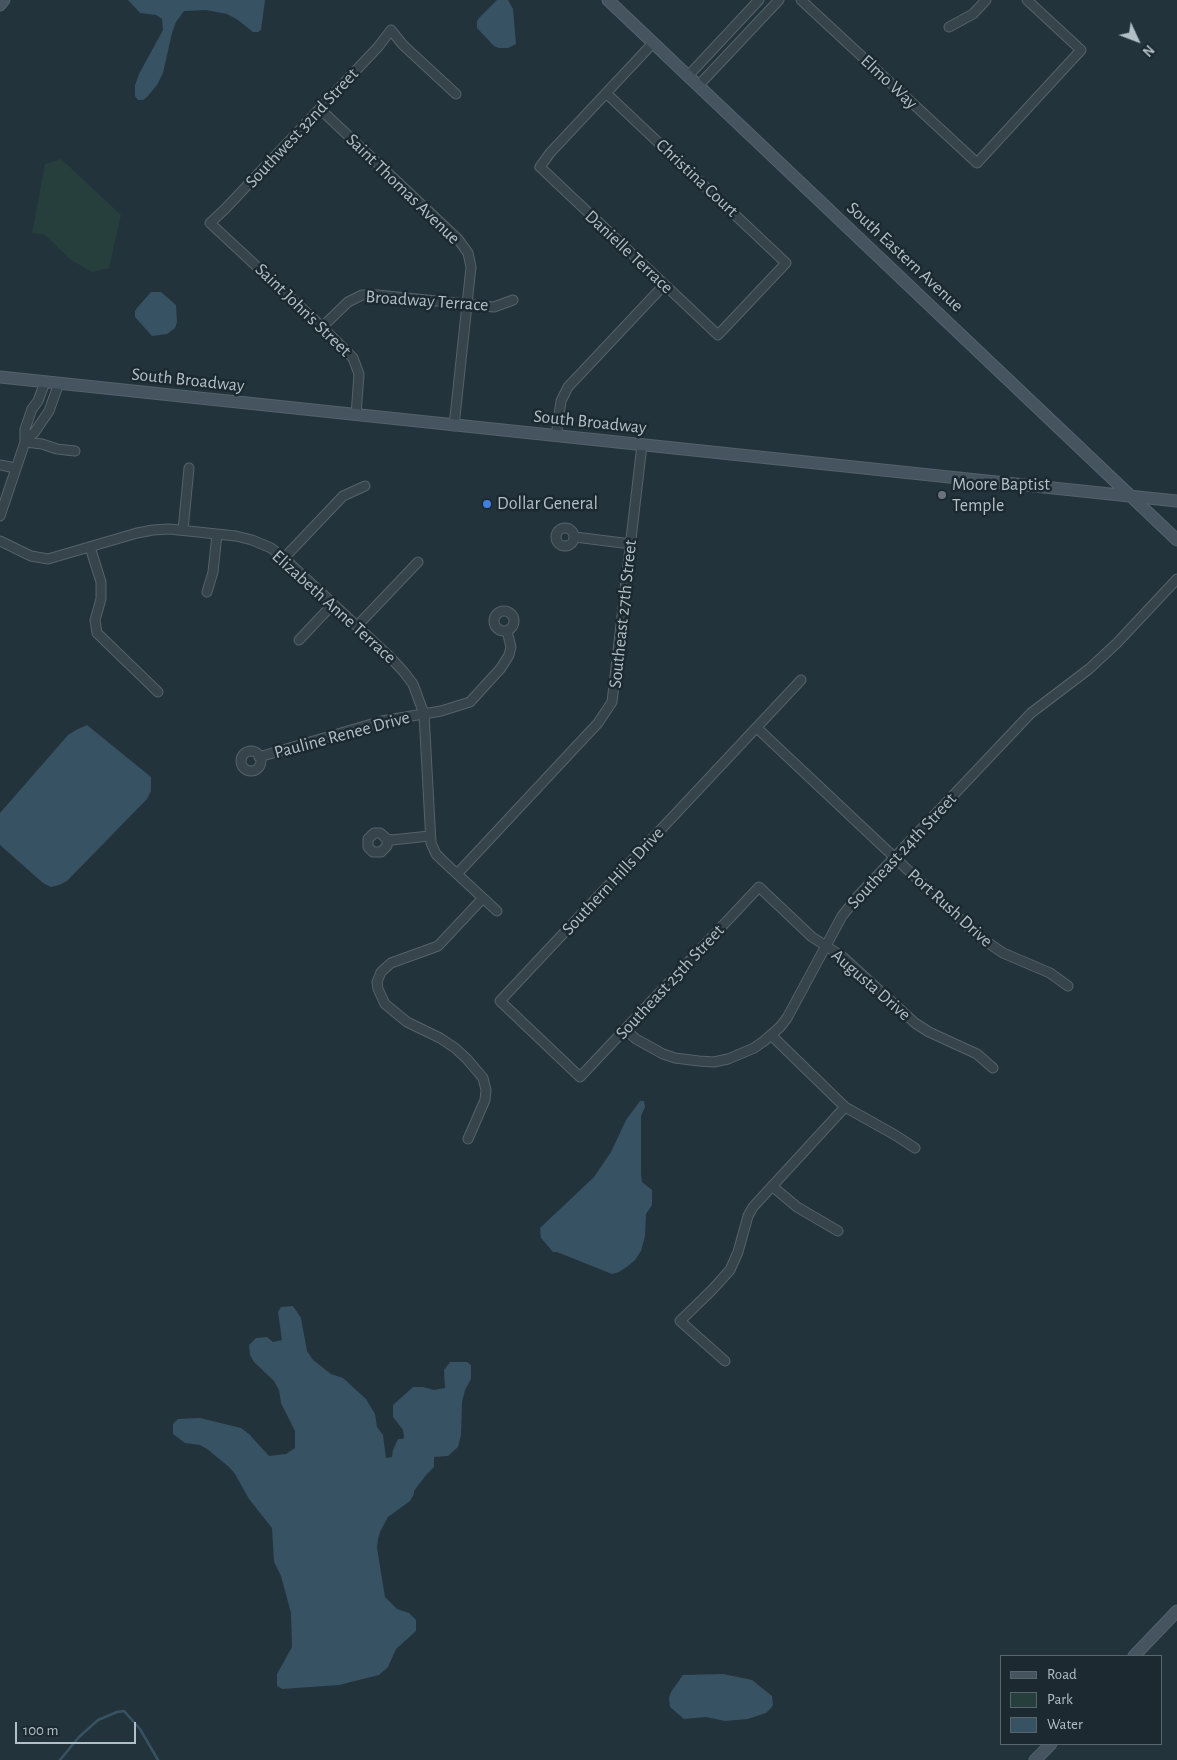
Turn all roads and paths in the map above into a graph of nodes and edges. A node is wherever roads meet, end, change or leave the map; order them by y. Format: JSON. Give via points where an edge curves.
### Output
{"nodes":[{"id":1,"x":4,"y":0,"type":"edge"},
{"id":2,"x":608,"y":0,"type":"edge"},
{"id":3,"x":759,"y":0,"type":"edge"},
{"id":4,"x":779,"y":0,"type":"edge"},
{"id":5,"x":801,"y":0,"type":"edge"},
{"id":6,"x":986,"y":0,"type":"edge"},
{"id":7,"x":1027,"y":0,"type":"edge"},
{"id":8,"x":0,"y":5,"type":"edge"},
{"id":9,"x":950,"y":27,"type":"dead end"},
{"id":10,"x":653,"y":43,"type":"junction"},
{"id":11,"x":688,"y":76,"type":"junction"},
{"id":12,"x":698,"y":86,"type":"junction"},
{"id":13,"x":456,"y":94,"type":"dead end"},
{"id":14,"x":607,"y":94,"type":"junction"},
{"id":15,"x":320,"y":109,"type":"junction"},
{"id":16,"x":210,"y":223,"type":"joint"},
{"id":17,"x":664,"y":285,"type":"junction"},
{"id":18,"x":513,"y":300,"type":"dead end"},
{"id":19,"x":467,"y":304,"type":"junction"},
{"id":20,"x":322,"y":327,"type":"junction"},
{"id":21,"x":718,"y":335,"type":"joint"},
{"id":22,"x":0,"y":377,"type":"edge"},
{"id":23,"x":45,"y":382,"type":"junction"},
{"id":24,"x":60,"y":384,"type":"junction"},
{"id":25,"x":356,"y":415,"type":"junction"},
{"id":26,"x":454,"y":426,"type":"junction"},
{"id":27,"x":556,"y":436,"type":"junction"},
{"id":28,"x":25,"y":440,"type":"junction"},
{"id":29,"x":642,"y":445,"type":"junction"},
{"id":30,"x":75,"y":451,"type":"dead end"},
{"id":31,"x":0,"y":465,"type":"edge"},
{"id":32,"x":15,"y":468,"type":"junction"},
{"id":33,"x":189,"y":468,"type":"dead end"},
{"id":34,"x":365,"y":486,"type":"dead end"},
{"id":35,"x":1131,"y":496,"type":"junction"},
{"id":36,"x":1177,"y":501,"type":"edge"},
{"id":37,"x":0,"y":516,"type":"edge"},
{"id":38,"x":183,"y":530,"type":"junction"},
{"id":39,"x":217,"y":534,"type":"junction"},
{"id":40,"x":575,"y":537,"type":"dead end"},
{"id":41,"x":1177,"y":540,"type":"edge"},
{"id":42,"x":0,"y":541,"type":"edge"},
{"id":43,"x":631,"y":544,"type":"junction"},
{"id":44,"x":90,"y":547,"type":"junction"},
{"id":45,"x":284,"y":558,"type":"junction"},
{"id":46,"x":418,"y":562,"type":"dead end"},
{"id":47,"x":1177,"y":579,"type":"edge"},
{"id":48,"x":207,"y":592,"type":"dead end"},
{"id":49,"x":333,"y":604,"type":"junction"},
{"id":50,"x":357,"y":626,"type":"junction"},
{"id":51,"x":507,"y":631,"type":"dead end"},
{"id":52,"x":299,"y":640,"type":"dead end"},
{"id":53,"x":801,"y":680,"type":"dead end"},
{"id":54,"x":158,"y":692,"type":"dead end"},
{"id":55,"x":424,"y":714,"type":"junction"},
{"id":56,"x":757,"y":728,"type":"junction"},
{"id":57,"x":260,"y":757,"type":"dead end"},
{"id":58,"x":429,"y":836,"type":"junction"},
{"id":59,"x":387,"y":839,"type":"dead end"},
{"id":60,"x":895,"y":858,"type":"junction"},
{"id":61,"x":458,"y":874,"type":"junction"},
{"id":62,"x":759,"y":887,"type":"joint"},
{"id":63,"x":483,"y":898,"type":"junction"},
{"id":64,"x":497,"y":911,"type":"dead end"},
{"id":65,"x":826,"y":946,"type":"junction"},
{"id":66,"x":1068,"y":986,"type":"dead end"},
{"id":67,"x":626,"y":1030,"type":"junction"},
{"id":68,"x":771,"y":1035,"type":"junction"},
{"id":69,"x":993,"y":1068,"type":"dead end"},
{"id":70,"x":580,"y":1077,"type":"joint"},
{"id":71,"x":844,"y":1107,"type":"junction"},
{"id":72,"x":468,"y":1138,"type":"dead end"},
{"id":73,"x":915,"y":1148,"type":"dead end"},
{"id":74,"x":772,"y":1186,"type":"junction"},
{"id":75,"x":838,"y":1231,"type":"dead end"},
{"id":76,"x":725,"y":1360,"type":"dead end"},
{"id":77,"x":1177,"y":1611,"type":"edge"},
{"id":78,"x":1135,"y":1655,"type":"edge"},
{"id":79,"x":1050,"y":1745,"type":"edge"},
{"id":80,"x":1035,"y":1760,"type":"edge"}],
"edges":[{"from":1,"to":8,"type":"street"},
{"from":2,"to":10,"type":"street","name":"South Eastern Avenue"},
{"from":3,"to":11,"type":"street"},
{"from":4,"to":12,"type":"street"},
{"from":5,"to":7,"type":"street","name":"Elmo Way","via":[[977,163],[1081,50]]},
{"from":6,"to":9,"type":"street","via":[[973,14]]},
{"from":10,"to":11,"type":"street","name":"South Eastern Avenue"},
{"from":10,"to":14,"type":"street"},
{"from":11,"to":12,"type":"street","name":"South Eastern Avenue"},
{"from":12,"to":35,"type":"street","name":"South Eastern Avenue"},
{"from":13,"to":15,"type":"street","name":"Southwest 32nd Street","via":[[391,30]]},
{"from":14,"to":17,"type":"street","name":"Danielle Terrace","via":[[540,167]]},
{"from":14,"to":21,"type":"street","name":"Christina Court","via":[[786,263]]},
{"from":15,"to":16,"type":"street","name":"Southwest 32nd Street"},
{"from":15,"to":19,"type":"street","name":"Saint Thomas Avenue","via":[[464,247],[471,266]]},
{"from":16,"to":20,"type":"street","name":"Saint John's Street"},
{"from":17,"to":21,"type":"street","name":"Danielle Terrace"},
{"from":17,"to":27,"type":"street","via":[[568,387],[561,401]]},
{"from":18,"to":19,"type":"street","name":"Broadway Terrace","via":[[494,307]]},
{"from":19,"to":20,"type":"street","name":"Broadway Terrace","via":[[362,295],[348,302]]},
{"from":19,"to":26,"type":"street","name":"Saint Thomas Avenue"},
{"from":20,"to":25,"type":"street","name":"Saint John's Street","via":[[357,366]]},
{"from":22,"to":23,"type":"street","name":"South Broadway"},
{"from":23,"to":24,"type":"street","name":"South Broadway"},
{"from":23,"to":28,"type":"street","via":[[25,429]]},
{"from":24,"to":25,"type":"street","name":"South Broadway"},
{"from":24,"to":28,"type":"street","via":[[49,411]]},
{"from":25,"to":26,"type":"street","name":"South Broadway"},
{"from":26,"to":27,"type":"street","name":"South Broadway"},
{"from":27,"to":29,"type":"street","name":"South Broadway"},
{"from":28,"to":30,"type":"street","via":[[57,450]]},
{"from":28,"to":32,"type":"street"},
{"from":29,"to":35,"type":"street","name":"South Broadway"},
{"from":29,"to":43,"type":"street","name":"Southeast 27th Street"},
{"from":31,"to":32,"type":"street"},
{"from":32,"to":37,"type":"street"},
{"from":33,"to":38,"type":"street"},
{"from":34,"to":45,"type":"street","via":[[342,496]]},
{"from":35,"to":36,"type":"street","name":"South Broadway"},
{"from":35,"to":41,"type":"street","name":"South Eastern Avenue"},
{"from":38,"to":39,"type":"street","name":"Elizabeth Anne Terrace"},
{"from":38,"to":44,"type":"street","name":"Elizabeth Anne Terrace","via":[[153,530]]},
{"from":39,"to":45,"type":"street","name":"Elizabeth Anne Terrace","via":[[252,540]]},
{"from":39,"to":48,"type":"street","via":[[213,572]]},
{"from":40,"to":43,"type":"street"},
{"from":42,"to":44,"type":"street","name":"Elizabeth Anne Terrace","via":[[40,558]]},
{"from":43,"to":61,"type":"street","name":"Southeast 27th Street","via":[[614,695],[609,708]]},
{"from":44,"to":54,"type":"street","via":[[101,582],[97,633]]},
{"from":45,"to":49,"type":"street","name":"Elizabeth Anne Terrace"},
{"from":46,"to":50,"type":"street"},
{"from":47,"to":60,"type":"street","name":"Southeast 24th Street","via":[[1089,669],[1031,713]]},
{"from":49,"to":50,"type":"street","name":"Elizabeth Anne Terrace"},
{"from":49,"to":52,"type":"street"},
{"from":50,"to":55,"type":"street","name":"Elizabeth Anne Terrace","via":[[404,671],[413,684]]},
{"from":51,"to":55,"type":"street","name":"Pauline Renee Drive","via":[[511,647],[509,655],[502,668],[473,699],[457,707]]},
{"from":53,"to":56,"type":"street","name":"Southern Hills Drive"},
{"from":55,"to":57,"type":"street","name":"Pauline Renee Drive","via":[[382,721]]},
{"from":55,"to":58,"type":"street","name":"Elizabeth Anne Terrace"},
{"from":56,"to":60,"type":"street","name":"Port Rush Drive"},
{"from":56,"to":70,"type":"street","name":"Southern Hills Drive","via":[[500,1001]]},
{"from":58,"to":59,"type":"street"},
{"from":58,"to":61,"type":"street","name":"Elizabeth Anne Terrace","via":[[436,854]]},
{"from":60,"to":65,"type":"street","name":"Southeast 24th Street","via":[[849,907]]},
{"from":60,"to":66,"type":"street","name":"Port Rush Drive","via":[[987,944],[1050,973]]},
{"from":61,"to":63,"type":"street","name":"Elizabeth Anne Terrace"},
{"from":62,"to":65,"type":"street","name":"Augusta Drive"},
{"from":62,"to":67,"type":"street","name":"Southeast 25th Street"},
{"from":63,"to":64,"type":"street","name":"Elizabeth Anne Terrace"},
{"from":63,"to":72,"type":"street","via":[[438,946],[391,963],[380,972],[377,982],[385,1004],[407,1022],[455,1048],[483,1078],[485,1100]]},
{"from":65,"to":68,"type":"street","name":"Southeast 24th Street","via":[[787,1018]]},
{"from":65,"to":69,"type":"street","name":"Augusta Drive","via":[[843,957],[915,1023],[977,1054]]},
{"from":67,"to":68,"type":"street","name":"Southeast 24th Street","via":[[636,1039],[675,1058],[714,1062],[754,1048]]},
{"from":67,"to":70,"type":"street","name":"Southeast 25th Street"},
{"from":68,"to":71,"type":"street"},
{"from":71,"to":73,"type":"street"},
{"from":71,"to":74,"type":"street"},
{"from":74,"to":75,"type":"street","via":[[797,1207]]},
{"from":74,"to":76,"type":"street","via":[[748,1216],[730,1270],[680,1321]]},
{"from":77,"to":78,"type":"street"},
{"from":79,"to":80,"type":"street"}]}
